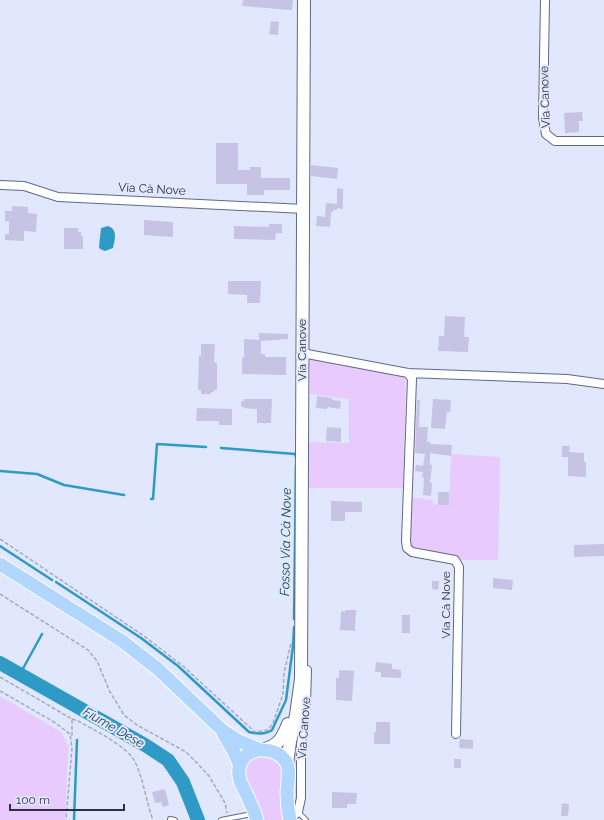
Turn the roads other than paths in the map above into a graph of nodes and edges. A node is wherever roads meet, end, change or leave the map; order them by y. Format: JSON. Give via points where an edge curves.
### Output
{"nodes":[{"id":1,"x":304,"y":0,"type":"edge"},
{"id":2,"x":544,"y":0,"type":"edge"},
{"id":3,"x":604,"y":141,"type":"edge"},
{"id":4,"x":0,"y":185,"type":"edge"},
{"id":5,"x":304,"y":209,"type":"junction"},
{"id":6,"x":302,"y":353,"type":"junction"},
{"id":7,"x":408,"y":373,"type":"junction"},
{"id":8,"x":604,"y":384,"type":"edge"},
{"id":9,"x":0,"y":564,"type":"edge"},
{"id":10,"x":307,"y":644,"type":"dead end"},
{"id":11,"x":298,"y":699,"type":"junction"},
{"id":12,"x":221,"y":729,"type":"junction"},
{"id":13,"x":456,"y":734,"type":"dead end"},
{"id":14,"x":262,"y":749,"type":"junction"},
{"id":15,"x":287,"y":764,"type":"junction"},
{"id":16,"x":240,"y":766,"type":"junction"},
{"id":17,"x":292,"y":816,"type":"edge"},
{"id":18,"x":256,"y":817,"type":"edge"},
{"id":19,"x":221,"y":820,"type":"edge"},
{"id":20,"x":306,"y":820,"type":"edge"}],
"edges":[{"from":1,"to":5,"type":"street","name":"Via Canove"},
{"from":2,"to":3,"type":"street","name":"Via Canove","via":[[546,134],[555,141]]},
{"from":4,"to":5,"type":"street","name":"Via Cà Nove","via":[[24,186],[58,196]]},
{"from":5,"to":6,"type":"street","name":"Via Canove"},
{"from":6,"to":7,"type":"street"},
{"from":6,"to":11,"type":"street","name":"Via Canove","via":[[301,679]]},
{"from":7,"to":8,"type":"street","via":[[567,379]]},
{"from":7,"to":13,"type":"street","name":"Via Cà Nove","via":[[412,379],[407,548],[412,552],[455,560],[459,567]]},
{"from":9,"to":12,"type":"main road","via":[[122,641],[158,669]]},
{"from":10,"to":17,"type":"street","name":"Via Canove","via":[[306,703],[301,745],[301,798]]},
{"from":11,"to":14,"type":"street","name":"Via Canove","via":[[282,738],[273,747]]},
{"from":11,"to":15,"type":"street","name":"Via Canove"},
{"from":12,"to":14,"type":"main road","via":[[237,740]]},
{"from":12,"to":16,"type":"main road"},
{"from":14,"to":15,"type":"main road","via":[[278,754]]},
{"from":14,"to":16,"type":"main road","via":[[247,756]]},
{"from":15,"to":17,"type":"main road","via":[[287,798]]},
{"from":16,"to":18,"type":"main road","via":[[239,781]]},
{"from":17,"to":20,"type":"lane"},
{"from":18,"to":19,"type":"lane"}]}
